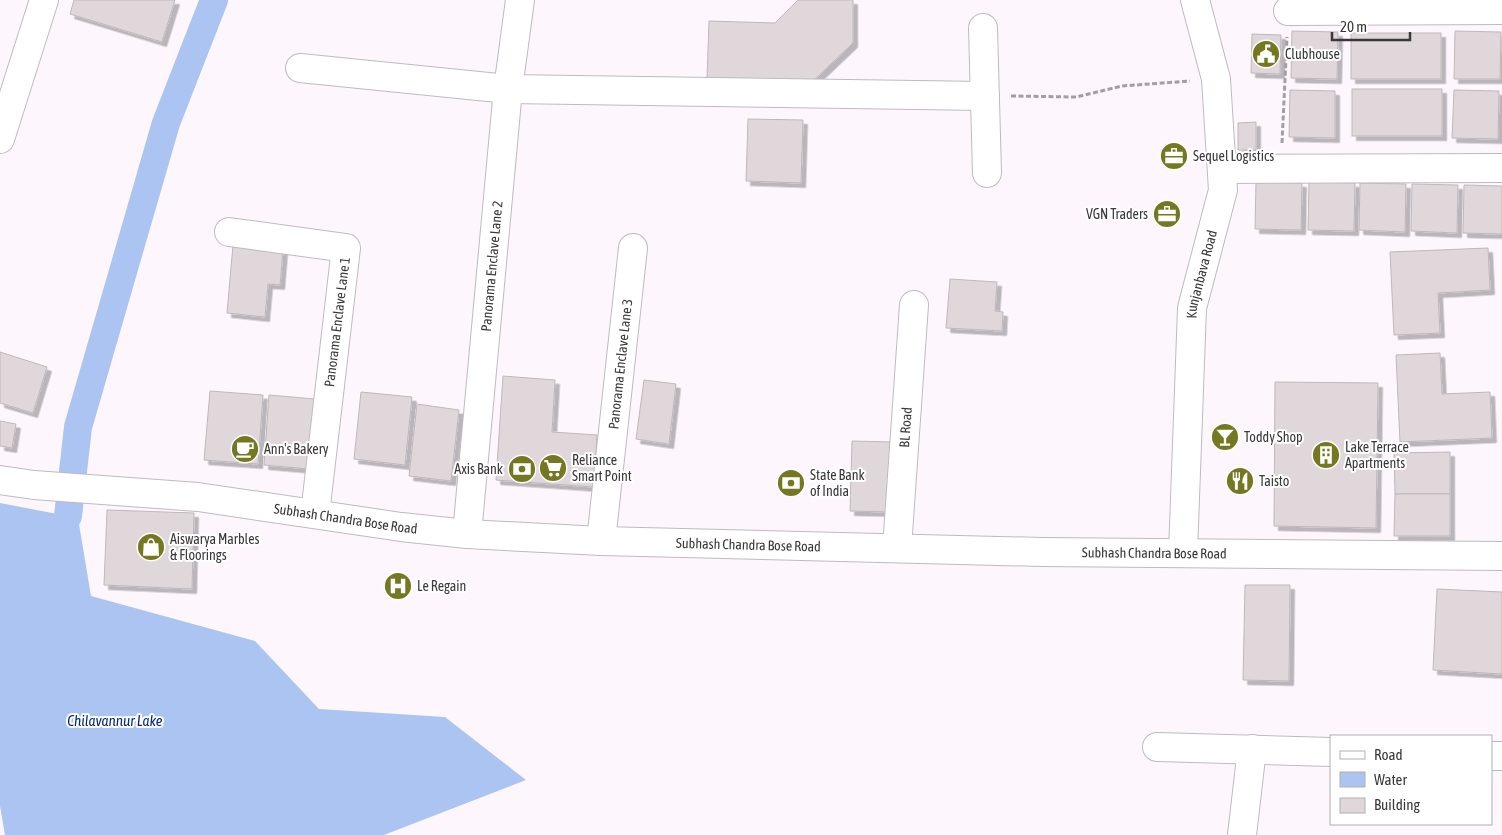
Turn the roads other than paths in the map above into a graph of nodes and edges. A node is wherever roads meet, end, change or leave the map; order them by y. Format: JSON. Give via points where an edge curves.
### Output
{"nodes":[{"id":1,"x":44,"y":0,"type":"edge"},
{"id":2,"x":520,"y":0,"type":"edge"},
{"id":3,"x":1194,"y":0,"type":"edge"},
{"id":4,"x":1502,"y":10,"type":"edge"},
{"id":5,"x":1288,"y":11,"type":"road end"},
{"id":6,"x":983,"y":28,"type":"dead end"},
{"id":7,"x":300,"y":68,"type":"dead end"},
{"id":8,"x":508,"y":89,"type":"junction"},
{"id":9,"x":985,"y":96,"type":"junction"},
{"id":10,"x":0,"y":139,"type":"edge"},
{"id":11,"x":1502,"y":168,"type":"edge"},
{"id":12,"x":1223,"y":169,"type":"junction"},
{"id":13,"x":987,"y":173,"type":"dead end"},
{"id":14,"x":229,"y":232,"type":"dead end"},
{"id":15,"x":633,"y":248,"type":"dead end"},
{"id":16,"x":914,"y":305,"type":"dead end"},
{"id":17,"x":0,"y":480,"type":"edge"},
{"id":18,"x":315,"y":514,"type":"junction"},
{"id":19,"x":467,"y":534,"type":"junction"},
{"id":20,"x":601,"y":541,"type":"junction"},
{"id":21,"x":897,"y":548,"type":"junction"},
{"id":22,"x":1183,"y":553,"type":"junction"},
{"id":23,"x":1502,"y":556,"type":"edge"},
{"id":24,"x":1157,"y":748,"type":"dead end"},
{"id":25,"x":1252,"y":749,"type":"junction"},
{"id":26,"x":1330,"y":752,"type":"edge"},
{"id":27,"x":1242,"y":835,"type":"edge"}],
"edges":[{"from":1,"to":10,"type":"street"},
{"from":2,"to":8,"type":"street","name":"Panorama Enclave Lane 2"},
{"from":3,"to":12,"type":"street","name":"Kunjanbava Road","via":[[1216,79]]},
{"from":4,"to":5,"type":"street"},
{"from":6,"to":9,"type":"street"},
{"from":7,"to":8,"type":"street"},
{"from":8,"to":9,"type":"street"},
{"from":8,"to":19,"type":"street","name":"Panorama Enclave Lane 2"},
{"from":9,"to":13,"type":"street"},
{"from":11,"to":12,"type":"street"},
{"from":12,"to":22,"type":"street","name":"Kunjanbava Road","via":[[1224,190],[1192,308]]},
{"from":14,"to":18,"type":"street","name":"Panorama Enclave Lane 1","via":[[346,248]]},
{"from":15,"to":20,"type":"street","name":"Panorama Enclave Lane 3"},
{"from":16,"to":21,"type":"street","name":"BL Road"},
{"from":17,"to":18,"type":"street","name":"Subhash Chandra Bose Road","via":[[198,497]]},
{"from":18,"to":19,"type":"street","name":"Subhash Chandra Bose Road"},
{"from":19,"to":20,"type":"street","name":"Subhash Chandra Bose Road"},
{"from":20,"to":21,"type":"street","name":"Subhash Chandra Bose Road"},
{"from":21,"to":22,"type":"street","name":"Subhash Chandra Bose Road"},
{"from":22,"to":23,"type":"street","name":"Subhash Chandra Bose Road"},
{"from":24,"to":25,"type":"street"},
{"from":25,"to":26,"type":"street"},
{"from":25,"to":27,"type":"street"}]}
